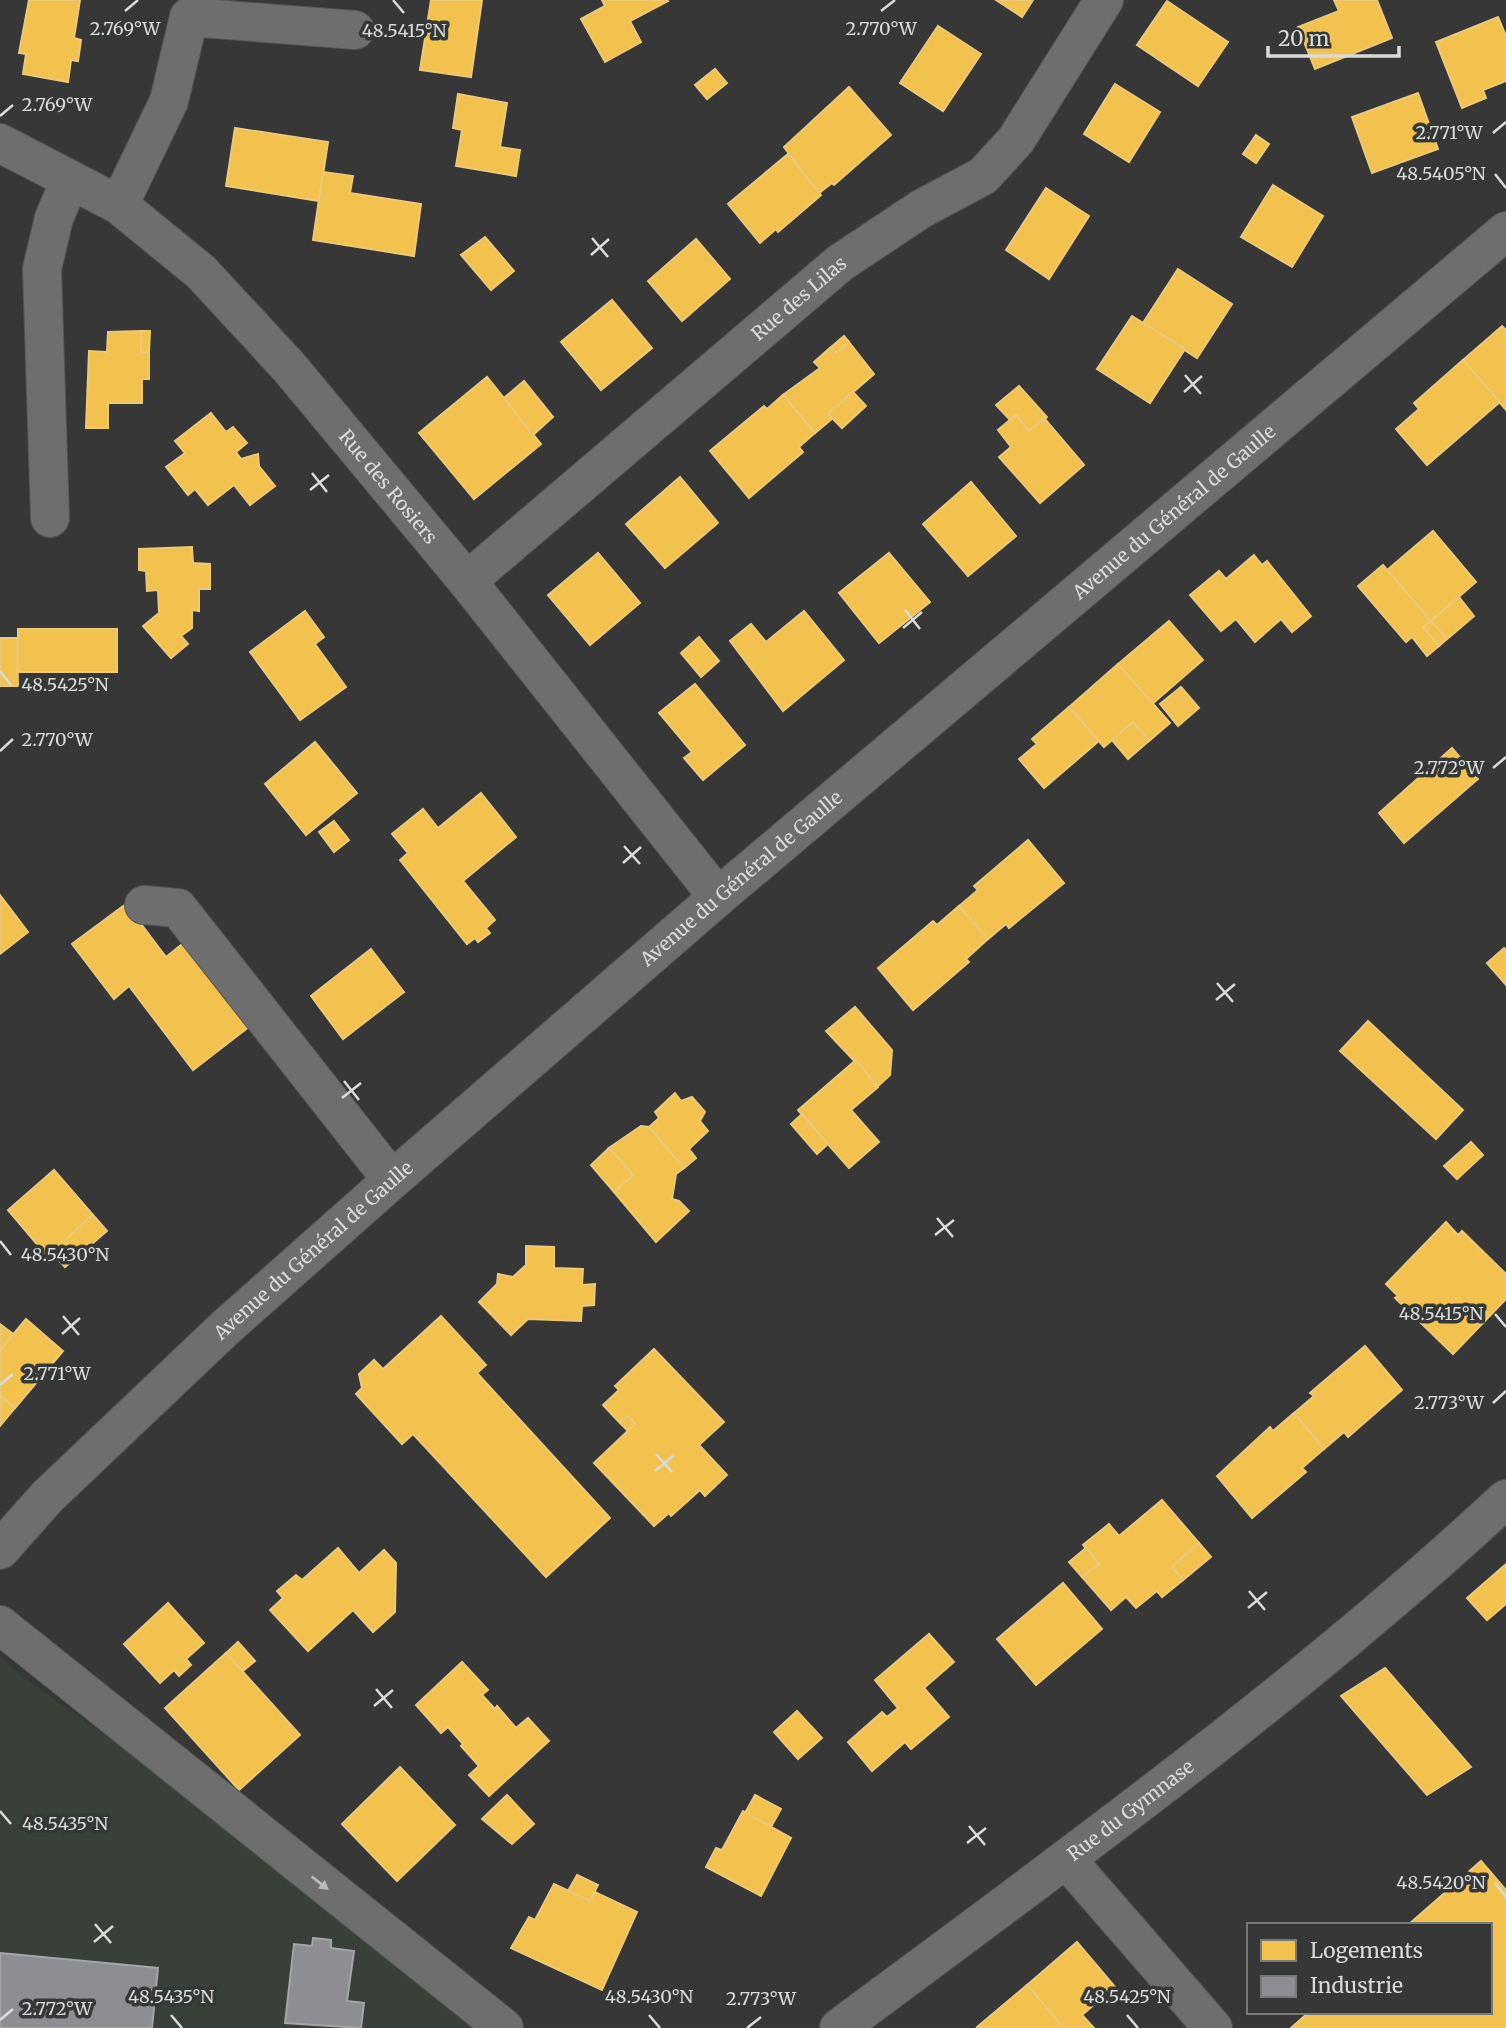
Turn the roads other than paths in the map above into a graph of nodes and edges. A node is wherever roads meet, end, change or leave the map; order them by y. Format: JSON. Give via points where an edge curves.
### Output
{"nodes":[{"id":1,"x":1104,"y":0,"type":"edge"},
{"id":2,"x":355,"y":30,"type":"dead end"},
{"id":3,"x":0,"y":143,"type":"edge"},
{"id":4,"x":70,"y":180,"type":"junction"},
{"id":5,"x":120,"y":205,"type":"junction"},
{"id":6,"x":1506,"y":231,"type":"edge"},
{"id":7,"x":50,"y":518,"type":"dead end"},
{"id":8,"x":467,"y":581,"type":"junction"},
{"id":9,"x":718,"y":897,"type":"junction"},
{"id":10,"x":144,"y":905,"type":"dead end"},
{"id":11,"x":392,"y":1180,"type":"junction"},
{"id":12,"x":1506,"y":1489,"type":"edge"},
{"id":13,"x":1506,"y":1499,"type":"edge"},
{"id":14,"x":0,"y":1550,"type":"edge"},
{"id":15,"x":1414,"y":1584,"type":"junction"},
{"id":16,"x":0,"y":1625,"type":"edge"},
{"id":17,"x":1066,"y":1859,"type":"junction"},
{"id":18,"x":504,"y":2028,"type":"edge"},
{"id":19,"x":839,"y":2028,"type":"edge"},
{"id":20,"x":1213,"y":2028,"type":"edge"}],
"edges":[{"from":1,"to":8,"type":"street","name":"Rue des Lilas","via":[[1016,140],[983,176],[921,209],[840,262]]},
{"from":2,"to":5,"type":"street","via":[[189,18],[169,101]]},
{"from":3,"to":4,"type":"street","name":"Rue des Rosiers"},
{"from":4,"to":5,"type":"street","name":"Rue des Rosiers"},
{"from":4,"to":7,"type":"street","via":[[54,218],[42,269]]},
{"from":5,"to":8,"type":"street","name":"Rue des Rosiers","via":[[201,272],[289,367]]},
{"from":6,"to":9,"type":"street","name":"Avenue du Général de Gaulle"},
{"from":8,"to":9,"type":"street","name":"Rue des Rosiers"},
{"from":9,"to":11,"type":"street","name":"Avenue du Général de Gaulle"},
{"from":10,"to":11,"type":"street","via":[[178,908]]},
{"from":11,"to":14,"type":"street","name":"Avenue du Général de Gaulle","via":[[225,1328],[47,1497]]},
{"from":12,"to":15,"type":"street","name":"Rue du Gymnase"},
{"from":13,"to":15,"type":"street","name":"Rue du Gymnase"},
{"from":15,"to":17,"type":"street","name":"Rue du Gymnase"},
{"from":16,"to":18,"type":"street","one_way":true},
{"from":17,"to":19,"type":"street","name":"Rue du Gymnase"},
{"from":17,"to":20,"type":"street"}]}
